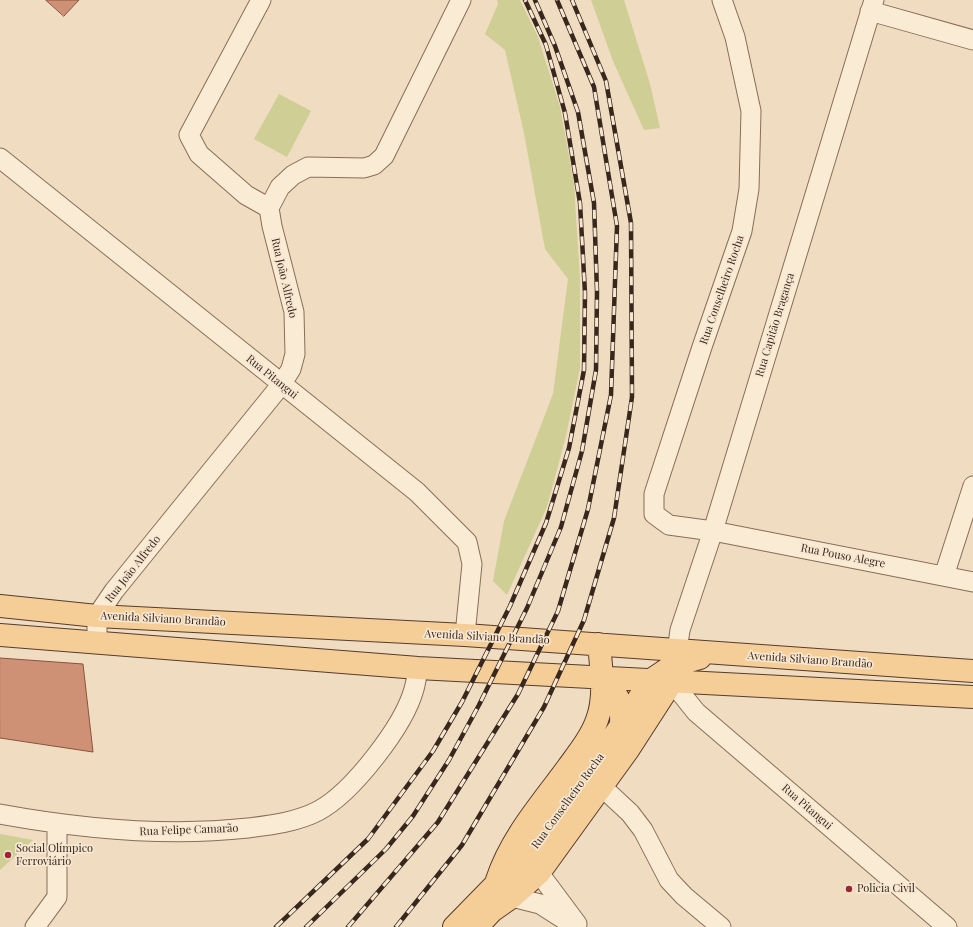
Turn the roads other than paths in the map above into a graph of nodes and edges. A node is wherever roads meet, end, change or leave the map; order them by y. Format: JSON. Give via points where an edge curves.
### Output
{"nodes":[{"id":1,"x":261,"y":0,"type":"edge"},
{"id":2,"x":461,"y":0,"type":"edge"},
{"id":3,"x":722,"y":0,"type":"edge"},
{"id":4,"x":872,"y":5,"type":"edge"},
{"id":5,"x":973,"y":40,"type":"edge"},
{"id":6,"x":0,"y":158,"type":"edge"},
{"id":7,"x":269,"y":208,"type":"junction"},
{"id":8,"x":281,"y":385,"type":"junction"},
{"id":9,"x":973,"y":486,"type":"edge"},
{"id":10,"x":712,"y":531,"type":"junction"},
{"id":11,"x":944,"y":576,"type":"junction"},
{"id":12,"x":973,"y":582,"type":"edge"},
{"id":13,"x":0,"y":606,"type":"edge"},
{"id":14,"x":97,"y":616,"type":"junction"},
{"id":15,"x":0,"y":635,"type":"edge"},
{"id":16,"x":465,"y":635,"type":"junction"},
{"id":17,"x":97,"y":642,"type":"junction"},
{"id":18,"x":599,"y":644,"type":"junction"},
{"id":19,"x":677,"y":651,"type":"junction"},
{"id":20,"x":715,"y":654,"type":"junction"},
{"id":21,"x":418,"y":668,"type":"junction"},
{"id":22,"x":973,"y":671,"type":"edge"},
{"id":23,"x":601,"y":676,"type":"junction"},
{"id":24,"x":661,"y":681,"type":"junction"},
{"id":25,"x":973,"y":697,"type":"edge"},
{"id":26,"x":621,"y":724,"type":"junction"},
{"id":27,"x":602,"y":787,"type":"junction"},
{"id":28,"x":0,"y":814,"type":"edge"},
{"id":29,"x":57,"y":825,"type":"junction"},
{"id":30,"x":527,"y":856,"type":"junction"},
{"id":31,"x":504,"y":890,"type":"junction"},
{"id":32,"x":943,"y":926,"type":"edge"},
{"id":33,"x":35,"y":927,"type":"edge"},
{"id":34,"x":454,"y":927,"type":"edge"},
{"id":35,"x":477,"y":927,"type":"edge"},
{"id":36,"x":577,"y":927,"type":"edge"},
{"id":37,"x":721,"y":927,"type":"edge"}],
"edges":[{"from":1,"to":7,"type":"street","via":[[189,135],[199,154],[246,195]]},
{"from":2,"to":7,"type":"street","via":[[384,156],[374,165],[364,168],[308,167],[293,175],[280,187]]},
{"from":3,"to":10,"type":"street","name":"Rua Conselheiro Rocha","via":[[735,37],[751,111],[749,189],[742,231],[654,494],[654,514],[669,525]]},
{"from":4,"to":5,"type":"street"},
{"from":4,"to":10,"type":"street","name":"Rua Capitão Bragança"},
{"from":6,"to":8,"type":"street","name":"Rua Pitangui"},
{"from":7,"to":8,"type":"street","name":"Rua João Alfredo","via":[[294,312],[295,354],[291,369]]},
{"from":8,"to":14,"type":"street","name":"Rua João Alfredo","via":[[114,591]]},
{"from":8,"to":16,"type":"street","name":"Rua Pitangui","via":[[417,492],[468,542],[472,564]]},
{"from":9,"to":11,"type":"street"},
{"from":10,"to":11,"type":"street","name":"Rua Pouso Alegre"},
{"from":10,"to":19,"type":"street","name":"Rua Capitão Bragança","via":[[680,630]]},
{"from":11,"to":12,"type":"street","name":"Rua Pouso Alegre"},
{"from":13,"to":14,"type":"main road","name":"Avenida Silviano Brandão"},
{"from":14,"to":16,"type":"main road","name":"Avenida Silviano Brandão"},
{"from":14,"to":17,"type":"street"},
{"from":15,"to":17,"type":"main road"},
{"from":16,"to":18,"type":"main road","name":"Avenida Silviano Brandão"},
{"from":17,"to":21,"type":"main road"},
{"from":18,"to":19,"type":"main road","name":"Avenida Silviano Brandão"},
{"from":18,"to":23,"type":"main road"},
{"from":19,"to":20,"type":"main road","name":"Avenida Silviano Brandão"},
{"from":20,"to":22,"type":"main road","name":"Avenida Silviano Brandão"},
{"from":20,"to":24,"type":"main road","via":[[672,666]]},
{"from":21,"to":23,"type":"main road"},
{"from":21,"to":29,"type":"street","name":"Rua Felipe Camarão","via":[[414,690],[389,737],[338,798],[318,811],[263,826],[217,831],[136,831]]},
{"from":23,"to":24,"type":"main road"},
{"from":23,"to":26,"type":"main road","via":[[617,693],[622,711]]},
{"from":23,"to":30,"type":"main road","via":[[602,700],[597,720]]},
{"from":24,"to":25,"type":"main road"},
{"from":24,"to":26,"type":"main road","name":"Rua Conselheiro Rocha"},
{"from":24,"to":27,"type":"main road","name":"Rua Conselheiro Rocha"},
{"from":24,"to":32,"type":"street","name":"Rua Pitangui"},
{"from":26,"to":30,"type":"main road","name":"Rua Conselheiro Rocha","via":[[586,778]]},
{"from":27,"to":30,"type":"main road","name":"Rua Conselheiro Rocha"},
{"from":27,"to":37,"type":"street","via":[[630,813],[643,830],[669,880]]},
{"from":28,"to":29,"type":"street","name":"Rua Felipe Camarão"},
{"from":29,"to":33,"type":"street","via":[[57,897]]},
{"from":30,"to":31,"type":"main road","name":"Rua Conselheiro Rocha"},
{"from":30,"to":36,"type":"street"},
{"from":31,"to":34,"type":"main road","name":"Rua Conselheiro Rocha"},
{"from":31,"to":35,"type":"main road","via":[[492,911]]},
{"from":31,"to":36,"type":"street","via":[[540,904]]}]}
